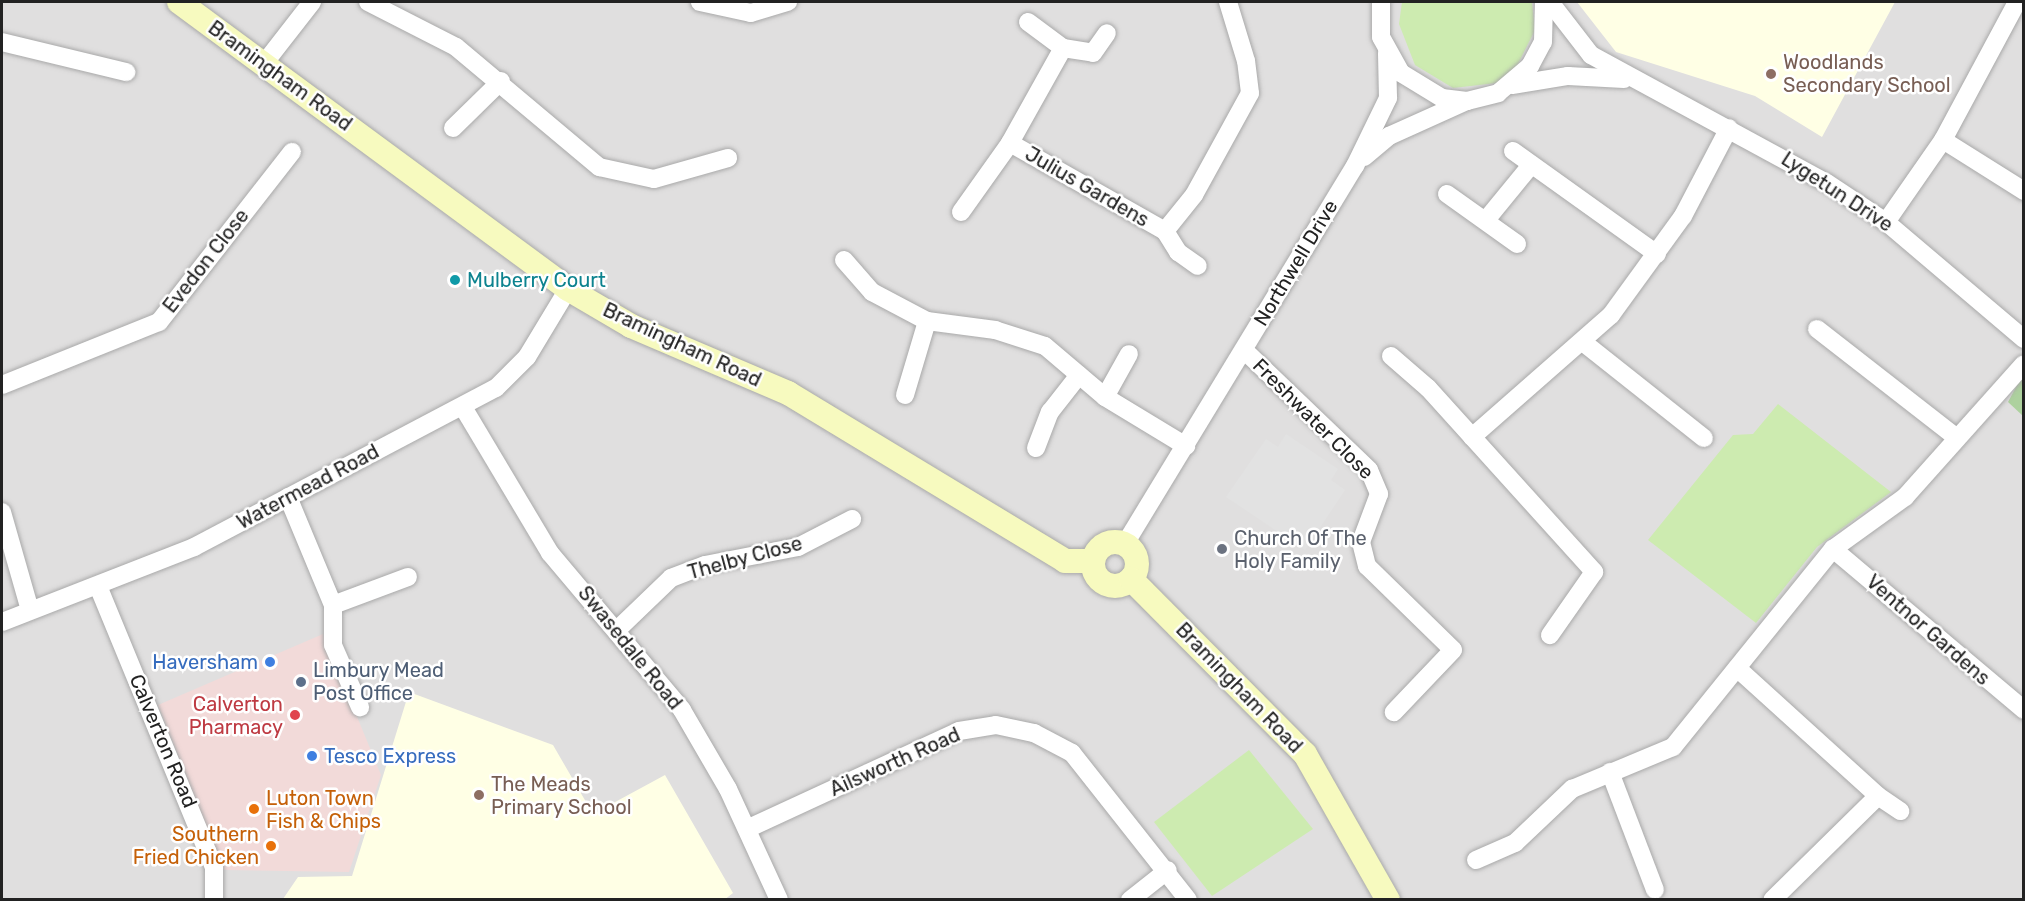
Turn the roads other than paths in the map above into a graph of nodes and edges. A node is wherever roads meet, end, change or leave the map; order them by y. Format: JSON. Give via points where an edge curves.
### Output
{"nodes":[{"id":1,"x":179,"y":2,"type":"edge"},
{"id":2,"x":312,"y":2,"type":"edge"},
{"id":3,"x":368,"y":2,"type":"edge"},
{"id":4,"x":700,"y":2,"type":"edge"},
{"id":5,"x":788,"y":2,"type":"edge"},
{"id":6,"x":1228,"y":2,"type":"edge"},
{"id":7,"x":1375,"y":2,"type":"edge"},
{"id":8,"x":1381,"y":2,"type":"edge"},
{"id":9,"x":1544,"y":2,"type":"edge"},
{"id":10,"x":1550,"y":2,"type":"edge"},
{"id":11,"x":2018,"y":2,"type":"edge"},
{"id":12,"x":2024,"y":4,"type":"edge"},
{"id":13,"x":1379,"y":21,"type":"junction"},
{"id":14,"x":1028,"y":22,"type":"dead end"},
{"id":15,"x":1107,"y":33,"type":"dead end"},
{"id":16,"x":2,"y":42,"type":"edge"},
{"id":17,"x":1063,"y":48,"type":"junction"},
{"id":18,"x":1387,"y":53,"type":"junction"},
{"id":19,"x":263,"y":65,"type":"junction"},
{"id":20,"x":126,"y":72,"type":"dead end"},
{"id":21,"x":1629,"y":79,"type":"junction"},
{"id":22,"x":501,"y":81,"type":"junction"},
{"id":23,"x":1512,"y":85,"type":"junction"},
{"id":24,"x":1467,"y":101,"type":"junction"},
{"id":25,"x":453,"y":128,"type":"dead end"},
{"id":26,"x":1730,"y":128,"type":"junction"},
{"id":27,"x":1943,"y":140,"type":"junction"},
{"id":28,"x":1010,"y":143,"type":"junction"},
{"id":29,"x":1513,"y":151,"type":"dead end"},
{"id":30,"x":292,"y":152,"type":"dead end"},
{"id":31,"x":728,"y":158,"type":"dead end"},
{"id":32,"x":1531,"y":165,"type":"junction"},
{"id":33,"x":1355,"y":166,"type":"junction"},
{"id":34,"x":2024,"y":191,"type":"edge"},
{"id":35,"x":1447,"y":194,"type":"dead end"},
{"id":36,"x":961,"y":212,"type":"dead end"},
{"id":37,"x":1486,"y":220,"type":"junction"},
{"id":38,"x":1886,"y":222,"type":"junction"},
{"id":39,"x":1165,"y":231,"type":"junction"},
{"id":40,"x":1517,"y":244,"type":"dead end"},
{"id":41,"x":1657,"y":254,"type":"junction"},
{"id":42,"x":844,"y":260,"type":"dead end"},
{"id":43,"x":1198,"y":266,"type":"dead end"},
{"id":44,"x":568,"y":289,"type":"junction"},
{"id":45,"x":927,"y":321,"type":"junction"},
{"id":46,"x":1817,"y":329,"type":"dead end"},
{"id":47,"x":2024,"y":339,"type":"edge"},
{"id":48,"x":1584,"y":343,"type":"junction"},
{"id":49,"x":1244,"y":350,"type":"junction"},
{"id":50,"x":1129,"y":354,"type":"dead end"},
{"id":51,"x":1391,"y":356,"type":"dead end"},
{"id":52,"x":2024,"y":364,"type":"edge"},
{"id":53,"x":1079,"y":375,"type":"junction"},
{"id":54,"x":2,"y":385,"type":"edge"},
{"id":55,"x":906,"y":395,"type":"dead end"},
{"id":56,"x":1105,"y":397,"type":"junction"},
{"id":57,"x":463,"y":407,"type":"junction"},
{"id":58,"x":1472,"y":437,"type":"junction"},
{"id":59,"x":1704,"y":438,"type":"dead end"},
{"id":60,"x":1957,"y":438,"type":"junction"},
{"id":61,"x":1186,"y":446,"type":"junction"},
{"id":62,"x":1036,"y":448,"type":"dead end"},
{"id":63,"x":288,"y":496,"type":"junction"},
{"id":64,"x":2,"y":512,"type":"edge"},
{"id":65,"x":852,"y":519,"type":"dead end"},
{"id":66,"x":1125,"y":544,"type":"junction"},
{"id":67,"x":1833,"y":549,"type":"junction"},
{"id":68,"x":1092,"y":561,"type":"junction"},
{"id":69,"x":408,"y":577,"type":"dead end"},
{"id":70,"x":1131,"y":579,"type":"junction"},
{"id":71,"x":98,"y":586,"type":"junction"},
{"id":72,"x":333,"y":605,"type":"junction"},
{"id":73,"x":30,"y":610,"type":"junction"},
{"id":74,"x":2,"y":622,"type":"edge"},
{"id":75,"x":618,"y":629,"type":"junction"},
{"id":76,"x":1550,"y":635,"type":"dead end"},
{"id":77,"x":1737,"y":668,"type":"junction"},
{"id":78,"x":360,"y":706,"type":"dead end"},
{"id":79,"x":2024,"y":710,"type":"edge"},
{"id":80,"x":1394,"y":712,"type":"dead end"},
{"id":81,"x":1610,"y":772,"type":"junction"},
{"id":82,"x":1878,"y":796,"type":"junction"},
{"id":83,"x":1900,"y":811,"type":"dead end"},
{"id":84,"x":749,"y":828,"type":"junction"},
{"id":85,"x":1476,"y":860,"type":"dead end"},
{"id":86,"x":1168,"y":870,"type":"junction"},
{"id":87,"x":1655,"y":890,"type":"dead end"},
{"id":88,"x":214,"y":900,"type":"edge"},
{"id":89,"x":779,"y":900,"type":"edge"},
{"id":90,"x":1130,"y":900,"type":"edge"},
{"id":91,"x":1188,"y":900,"type":"edge"},
{"id":92,"x":1389,"y":900,"type":"edge"},
{"id":93,"x":1772,"y":900,"type":"edge"}],
"edges":[{"from":1,"to":19,"type":"street","name":"Bramingham Road"},
{"from":2,"to":19,"type":"street"},
{"from":3,"to":22,"type":"street","via":[[456,48]]},
{"from":4,"to":5,"type":"street","via":[[751,13]]},
{"from":6,"to":39,"type":"street","name":"Julius Gardens","via":[[1250,93],[1194,195]]},
{"from":7,"to":13,"type":"street"},
{"from":8,"to":13,"type":"street"},
{"from":9,"to":23,"type":"street","via":[[1542,42],[1530,66]]},
{"from":10,"to":21,"type":"street","name":"Lygetun Drive","via":[[1591,55]]},
{"from":11,"to":12,"type":"street"},
{"from":11,"to":27,"type":"street"},
{"from":13,"to":18,"type":"street"},
{"from":14,"to":17,"type":"street"},
{"from":15,"to":17,"type":"street","via":[[1093,53]]},
{"from":16,"to":20,"type":"street"},
{"from":17,"to":28,"type":"street","name":"Julius Gardens"},
{"from":18,"to":24,"type":"street","via":[[1419,89]]},
{"from":18,"to":33,"type":"street","via":[[1388,98]]},
{"from":19,"to":44,"type":"street","name":"Bramingham Road"},
{"from":21,"to":23,"type":"street","via":[[1568,76]]},
{"from":21,"to":26,"type":"street","name":"Lygetun Drive"},
{"from":22,"to":25,"type":"street"},
{"from":22,"to":31,"type":"street","via":[[599,167],[654,179]]},
{"from":23,"to":24,"type":"street"},
{"from":24,"to":33,"type":"street","via":[[1389,136]]},
{"from":26,"to":38,"type":"street","name":"Lygetun Drive"},
{"from":26,"to":41,"type":"street"},
{"from":27,"to":34,"type":"street"},
{"from":27,"to":38,"type":"street"},
{"from":28,"to":36,"type":"street","name":"Julius Gardens"},
{"from":28,"to":39,"type":"street","name":"Julius Gardens"},
{"from":29,"to":32,"type":"street"},
{"from":30,"to":54,"type":"street","name":"Evedon Close","via":[[159,322]]},
{"from":32,"to":37,"type":"street"},
{"from":32,"to":41,"type":"street"},
{"from":33,"to":49,"type":"street","name":"Northwell Drive"},
{"from":35,"to":37,"type":"street"},
{"from":37,"to":40,"type":"street"},
{"from":38,"to":47,"type":"street","name":"Lygetun Drive"},
{"from":39,"to":43,"type":"street","name":"Julius Gardens","via":[[1178,252]]},
{"from":41,"to":48,"type":"street"},
{"from":42,"to":45,"type":"street","via":[[872,292]]},
{"from":44,"to":57,"type":"street","name":"Watermead Road","via":[[527,357],[496,388]]},
{"from":44,"to":68,"type":"street","name":"Bramingham Road","via":[[631,326],[788,393],[1065,561]]},
{"from":45,"to":53,"type":"street","via":[[1029,340],[1045,346]]},
{"from":45,"to":55,"type":"street"},
{"from":46,"to":60,"type":"street"},
{"from":48,"to":58,"type":"street"},
{"from":48,"to":59,"type":"street"},
{"from":49,"to":61,"type":"street","name":"Northwell Drive"},
{"from":49,"to":80,"type":"street","name":"Freshwater Close","via":[[1369,470],[1379,494],[1361,542],[1367,566],[1453,650]]},
{"from":50,"to":56,"type":"street"},
{"from":51,"to":58,"type":"street"},
{"from":52,"to":60,"type":"street"},
{"from":53,"to":56,"type":"street"},
{"from":53,"to":62,"type":"street","via":[[1050,412]]},
{"from":56,"to":61,"type":"street"},
{"from":57,"to":63,"type":"street","name":"Watermead Road"},
{"from":57,"to":75,"type":"street","name":"Swasedale Road","via":[[537,534]]},
{"from":58,"to":76,"type":"street","via":[[1594,572]]},
{"from":60,"to":67,"type":"street","via":[[1905,498]]},
{"from":61,"to":66,"type":"street","name":"Northwell Drive"},
{"from":63,"to":71,"type":"street","name":"Watermead Road","via":[[194,547]]},
{"from":63,"to":72,"type":"street"},
{"from":64,"to":73,"type":"street"},
{"from":65,"to":75,"type":"street","name":"Thelby Close","via":[[798,547],[705,565],[672,579]]},
{"from":66,"to":68,"type":"street","via":[[1104,544]]},
{"from":66,"to":70,"type":"street","via":[[1137,560]]},
{"from":67,"to":77,"type":"street"},
{"from":67,"to":79,"type":"street","name":"Ventnor Gardens"},
{"from":68,"to":70,"type":"street","via":[[1095,575],[1105,584],[1119,586]]},
{"from":69,"to":72,"type":"street"},
{"from":70,"to":92,"type":"street","name":"Bramingham Road","via":[[1305,754]]},
{"from":71,"to":73,"type":"street","name":"Watermead Road"},
{"from":71,"to":88,"type":"street","name":"Calverton Road","via":[[214,867]]},
{"from":72,"to":78,"type":"street","via":[[333,645]]},
{"from":73,"to":74,"type":"street","name":"Watermead Road"},
{"from":75,"to":84,"type":"street","name":"Swasedale Road","via":[[682,710]]},
{"from":77,"to":81,"type":"street","via":[[1673,747]]},
{"from":77,"to":82,"type":"street"},
{"from":81,"to":85,"type":"street","via":[[1572,789],[1515,843]]},
{"from":81,"to":87,"type":"street"},
{"from":82,"to":83,"type":"street"},
{"from":82,"to":93,"type":"street"},
{"from":84,"to":86,"type":"street","name":"Ailsworth Road","via":[[959,731],[996,725],[1034,733],[1072,753]]},
{"from":84,"to":89,"type":"street","name":"Swasedale Road"},
{"from":86,"to":90,"type":"street"},
{"from":86,"to":91,"type":"street","name":"Ailsworth Road"}]}
